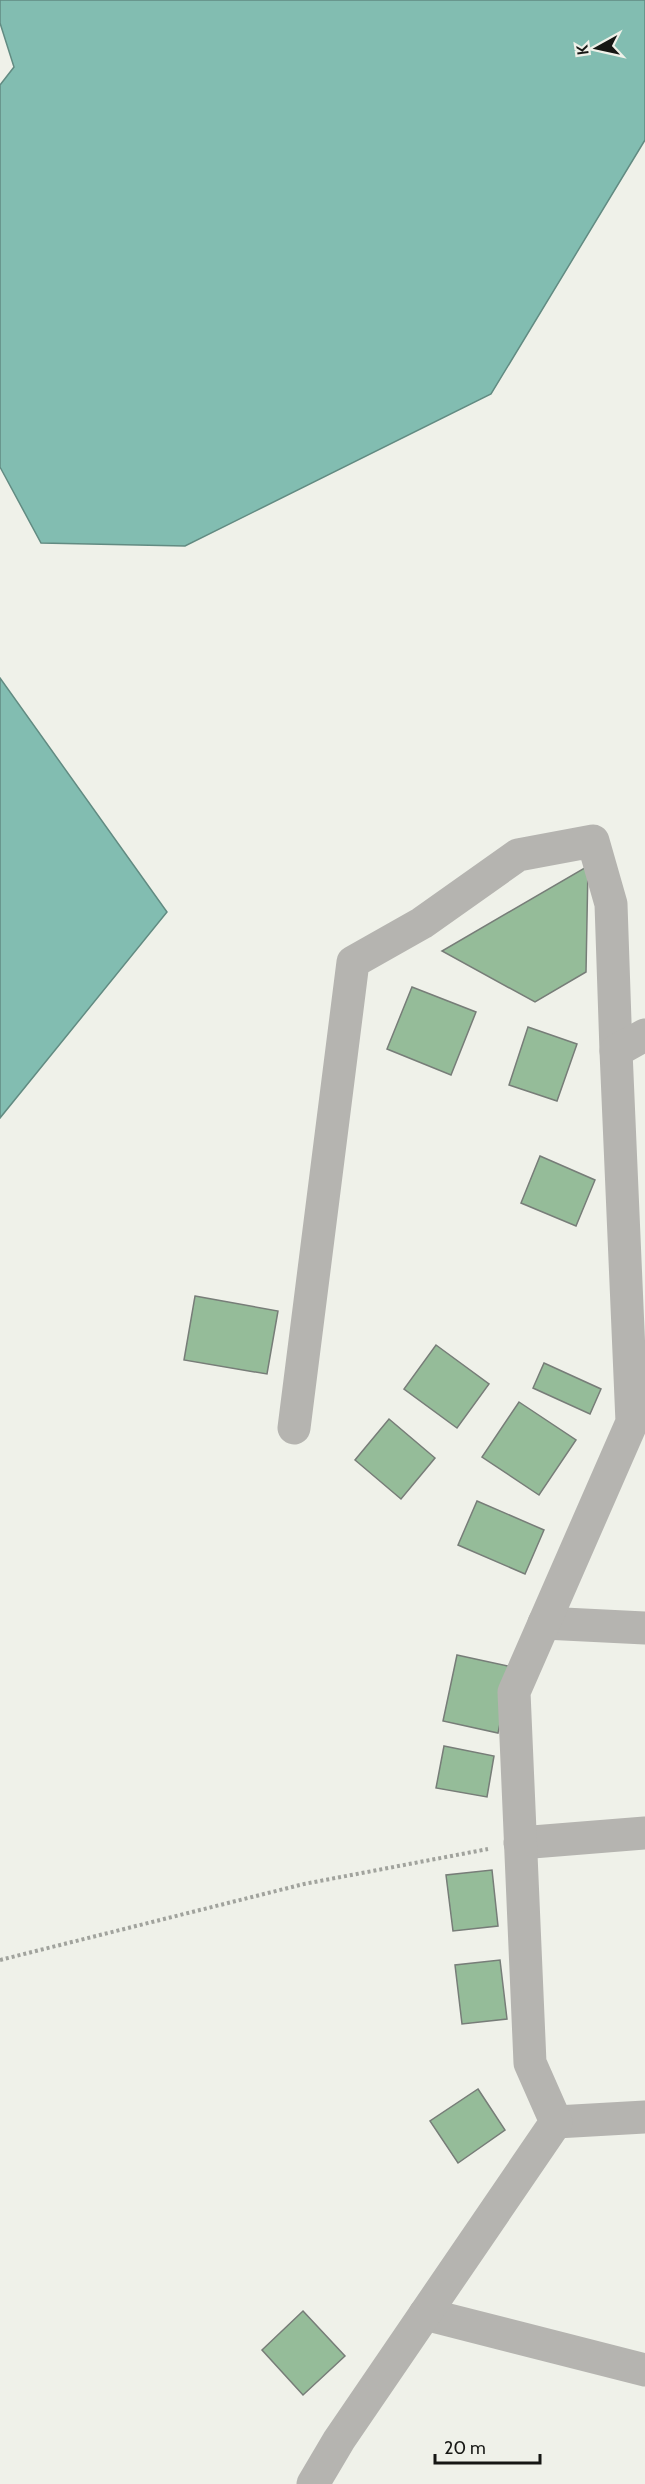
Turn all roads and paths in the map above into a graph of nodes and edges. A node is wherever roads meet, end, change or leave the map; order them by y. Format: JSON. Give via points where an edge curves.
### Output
{"nodes":[{"id":1,"x":645,"y":1035,"type":"edge"},
{"id":2,"x":616,"y":1051,"type":"junction"},
{"id":3,"x":294,"y":1428,"type":"dead end"},
{"id":4,"x":544,"y":1623,"type":"junction"},
{"id":5,"x":645,"y":1628,"type":"edge"},
{"id":6,"x":645,"y":1833,"type":"edge"},
{"id":7,"x":520,"y":1843,"type":"junction"},
{"id":8,"x":0,"y":1960,"type":"edge"},
{"id":9,"x":645,"y":2117,"type":"edge"},
{"id":10,"x":556,"y":2122,"type":"junction"},
{"id":11,"x":425,"y":2314,"type":"junction"},
{"id":12,"x":645,"y":2370,"type":"edge"},
{"id":13,"x":313,"y":2484,"type":"edge"}],
"edges":[{"from":1,"to":2,"type":"street"},
{"from":2,"to":3,"type":"street","via":[[611,904],[593,841],[518,855],[422,922],[353,962]]},
{"from":2,"to":4,"type":"street","via":[[632,1422]]},
{"from":4,"to":5,"type":"street"},
{"from":4,"to":7,"type":"street","via":[[514,1692]]},
{"from":6,"to":7,"type":"street"},
{"from":7,"to":8,"type":"path","via":[[304,1884]]},
{"from":7,"to":10,"type":"street","via":[[530,2064]]},
{"from":9,"to":10,"type":"street"},
{"from":10,"to":11,"type":"street"},
{"from":11,"to":12,"type":"street"},
{"from":11,"to":13,"type":"street"}]}
